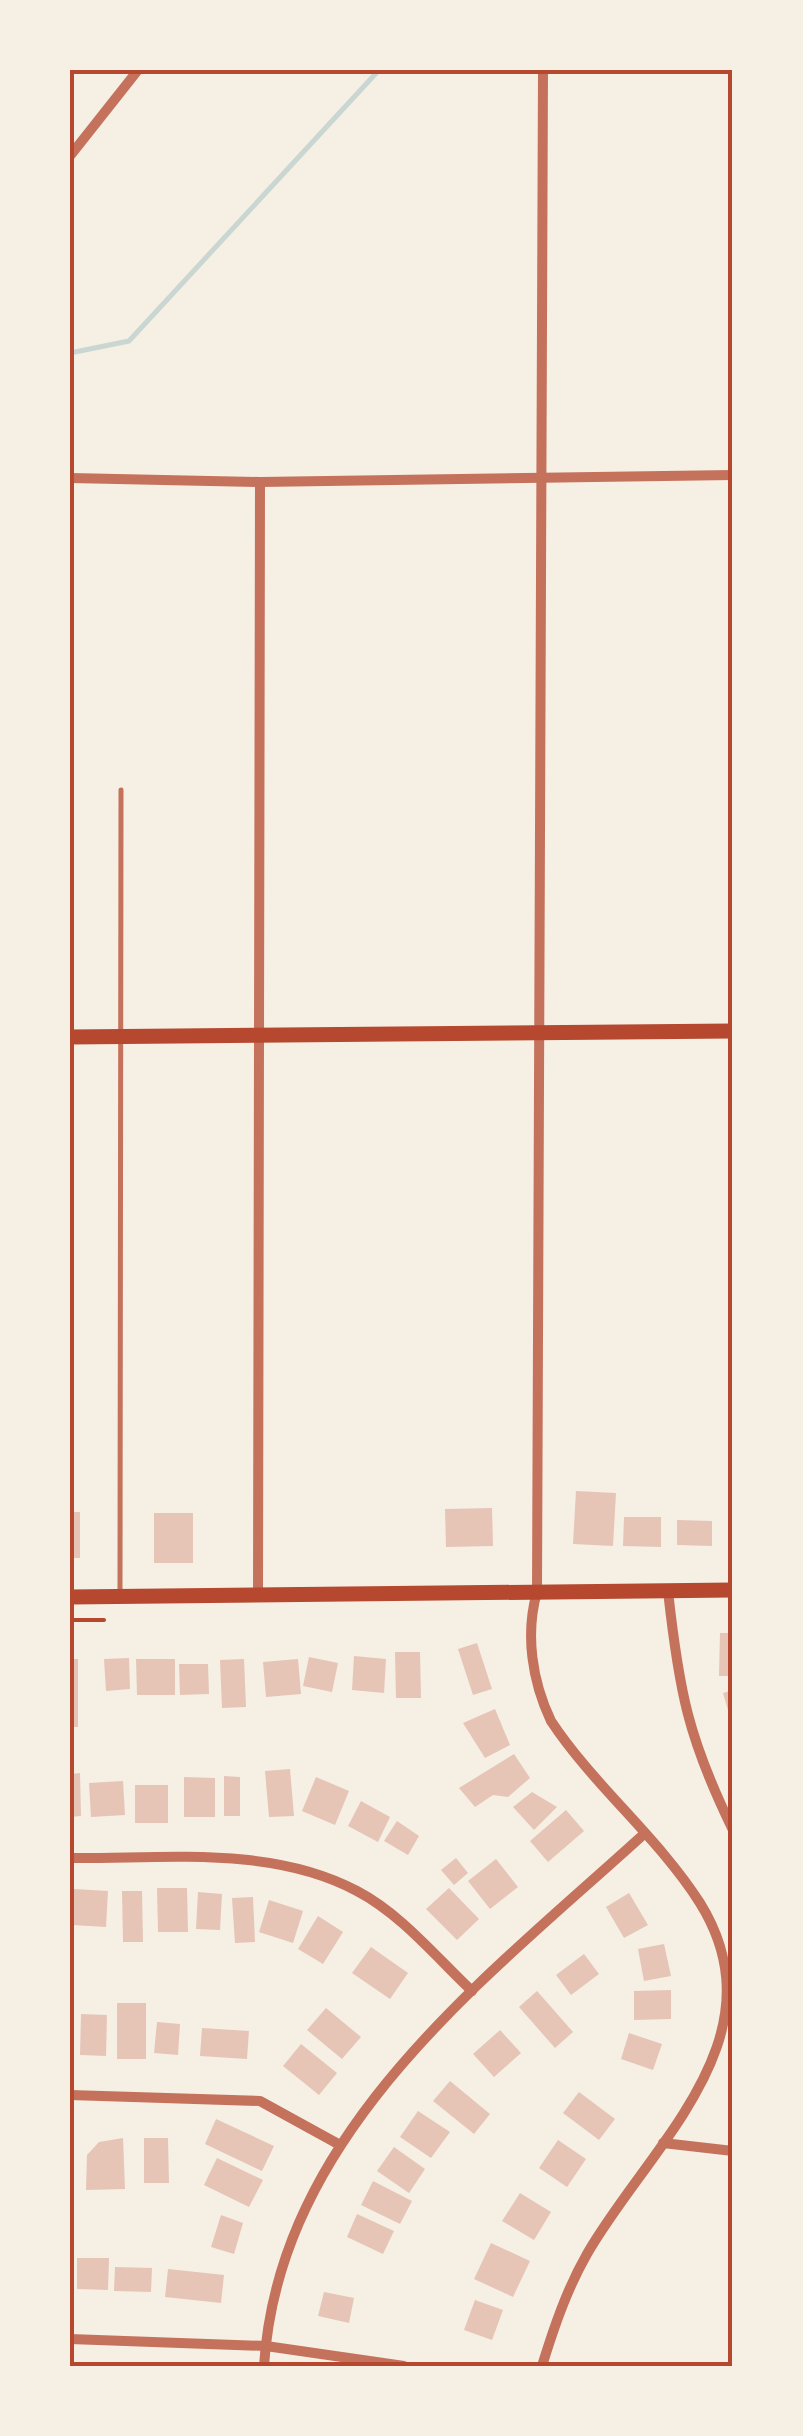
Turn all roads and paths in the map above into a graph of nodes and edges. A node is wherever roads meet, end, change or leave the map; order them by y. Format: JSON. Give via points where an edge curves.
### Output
{"nodes":[{"id":1,"x":138,"y":70,"type":"edge"},
{"id":2,"x":543,"y":70,"type":"edge"},
{"id":3,"x":70,"y":156,"type":"edge"},
{"id":4,"x":733,"y":476,"type":"edge"},
{"id":5,"x":543,"y":477,"type":"junction"},
{"id":6,"x":70,"y":478,"type":"edge"},
{"id":7,"x":260,"y":482,"type":"junction"},
{"id":8,"x":121,"y":790,"type":"dead end"},
{"id":9,"x":733,"y":1031,"type":"edge"},
{"id":10,"x":540,"y":1033,"type":"junction"},
{"id":11,"x":70,"y":1037,"type":"edge"},
{"id":12,"x":260,"y":1037,"type":"junction"},
{"id":13,"x":119,"y":1038,"type":"junction"},
{"id":14,"x":733,"y":1590,"type":"edge"},
{"id":15,"x":668,"y":1591,"type":"junction"},
{"id":16,"x":538,"y":1592,"type":"junction"},
{"id":17,"x":258,"y":1594,"type":"junction"},
{"id":18,"x":120,"y":1596,"type":"junction"},
{"id":19,"x":70,"y":1597,"type":"edge"},
{"id":20,"x":70,"y":1620,"type":"edge"},
{"id":21,"x":104,"y":1620,"type":"dead end"},
{"id":22,"x":733,"y":1830,"type":"edge"},
{"id":23,"x":644,"y":1834,"type":"junction"},
{"id":24,"x":70,"y":1858,"type":"edge"},
{"id":25,"x":472,"y":1991,"type":"junction"},
{"id":26,"x":70,"y":2095,"type":"edge"},
{"id":27,"x":663,"y":2143,"type":"junction"},
{"id":28,"x":340,"y":2145,"type":"junction"},
{"id":29,"x":733,"y":2151,"type":"edge"},
{"id":30,"x":70,"y":2339,"type":"edge"},
{"id":31,"x":266,"y":2346,"type":"junction"},
{"id":32,"x":264,"y":2366,"type":"edge"},
{"id":33,"x":404,"y":2366,"type":"edge"},
{"id":34,"x":542,"y":2366,"type":"edge"}],
"edges":[{"from":1,"to":3,"type":"street"},
{"from":2,"to":5,"type":"street"},
{"from":4,"to":5,"type":"street"},
{"from":5,"to":7,"type":"street"},
{"from":5,"to":10,"type":"street"},
{"from":6,"to":7,"type":"street"},
{"from":7,"to":12,"type":"street"},
{"from":8,"to":13,"type":"lane"},
{"from":9,"to":10,"type":"main road"},
{"from":10,"to":12,"type":"main road"},
{"from":10,"to":16,"type":"street"},
{"from":11,"to":13,"type":"main road"},
{"from":12,"to":13,"type":"main road"},
{"from":12,"to":17,"type":"street"},
{"from":13,"to":18,"type":"lane"},
{"from":14,"to":15,"type":"main road"},
{"from":15,"to":16,"type":"main road"},
{"from":15,"to":22,"type":"street","via":[[682,1702],[701,1764]]},
{"from":16,"to":17,"type":"main road"},
{"from":16,"to":23,"type":"street","via":[[530,1637],[541,1700],[567,1746]]},
{"from":17,"to":18,"type":"main road"},
{"from":18,"to":19,"type":"main road"},
{"from":20,"to":21,"type":"path"},
{"from":23,"to":25,"type":"street"},
{"from":23,"to":27,"type":"street","via":[[700,1904],[725,1981],[726,2014],[711,2068]]},
{"from":24,"to":25,"type":"street","via":[[258,1861],[314,1872],[379,1906]]},
{"from":25,"to":28,"type":"street","via":[[428,2032]]},
{"from":26,"to":28,"type":"street","via":[[260,2101]]},
{"from":27,"to":29,"type":"street"},
{"from":27,"to":34,"type":"street","via":[[588,2253]]},
{"from":28,"to":31,"type":"street","via":[[286,2261]]},
{"from":30,"to":31,"type":"street"},
{"from":31,"to":32,"type":"street"},
{"from":31,"to":33,"type":"street"}]}
